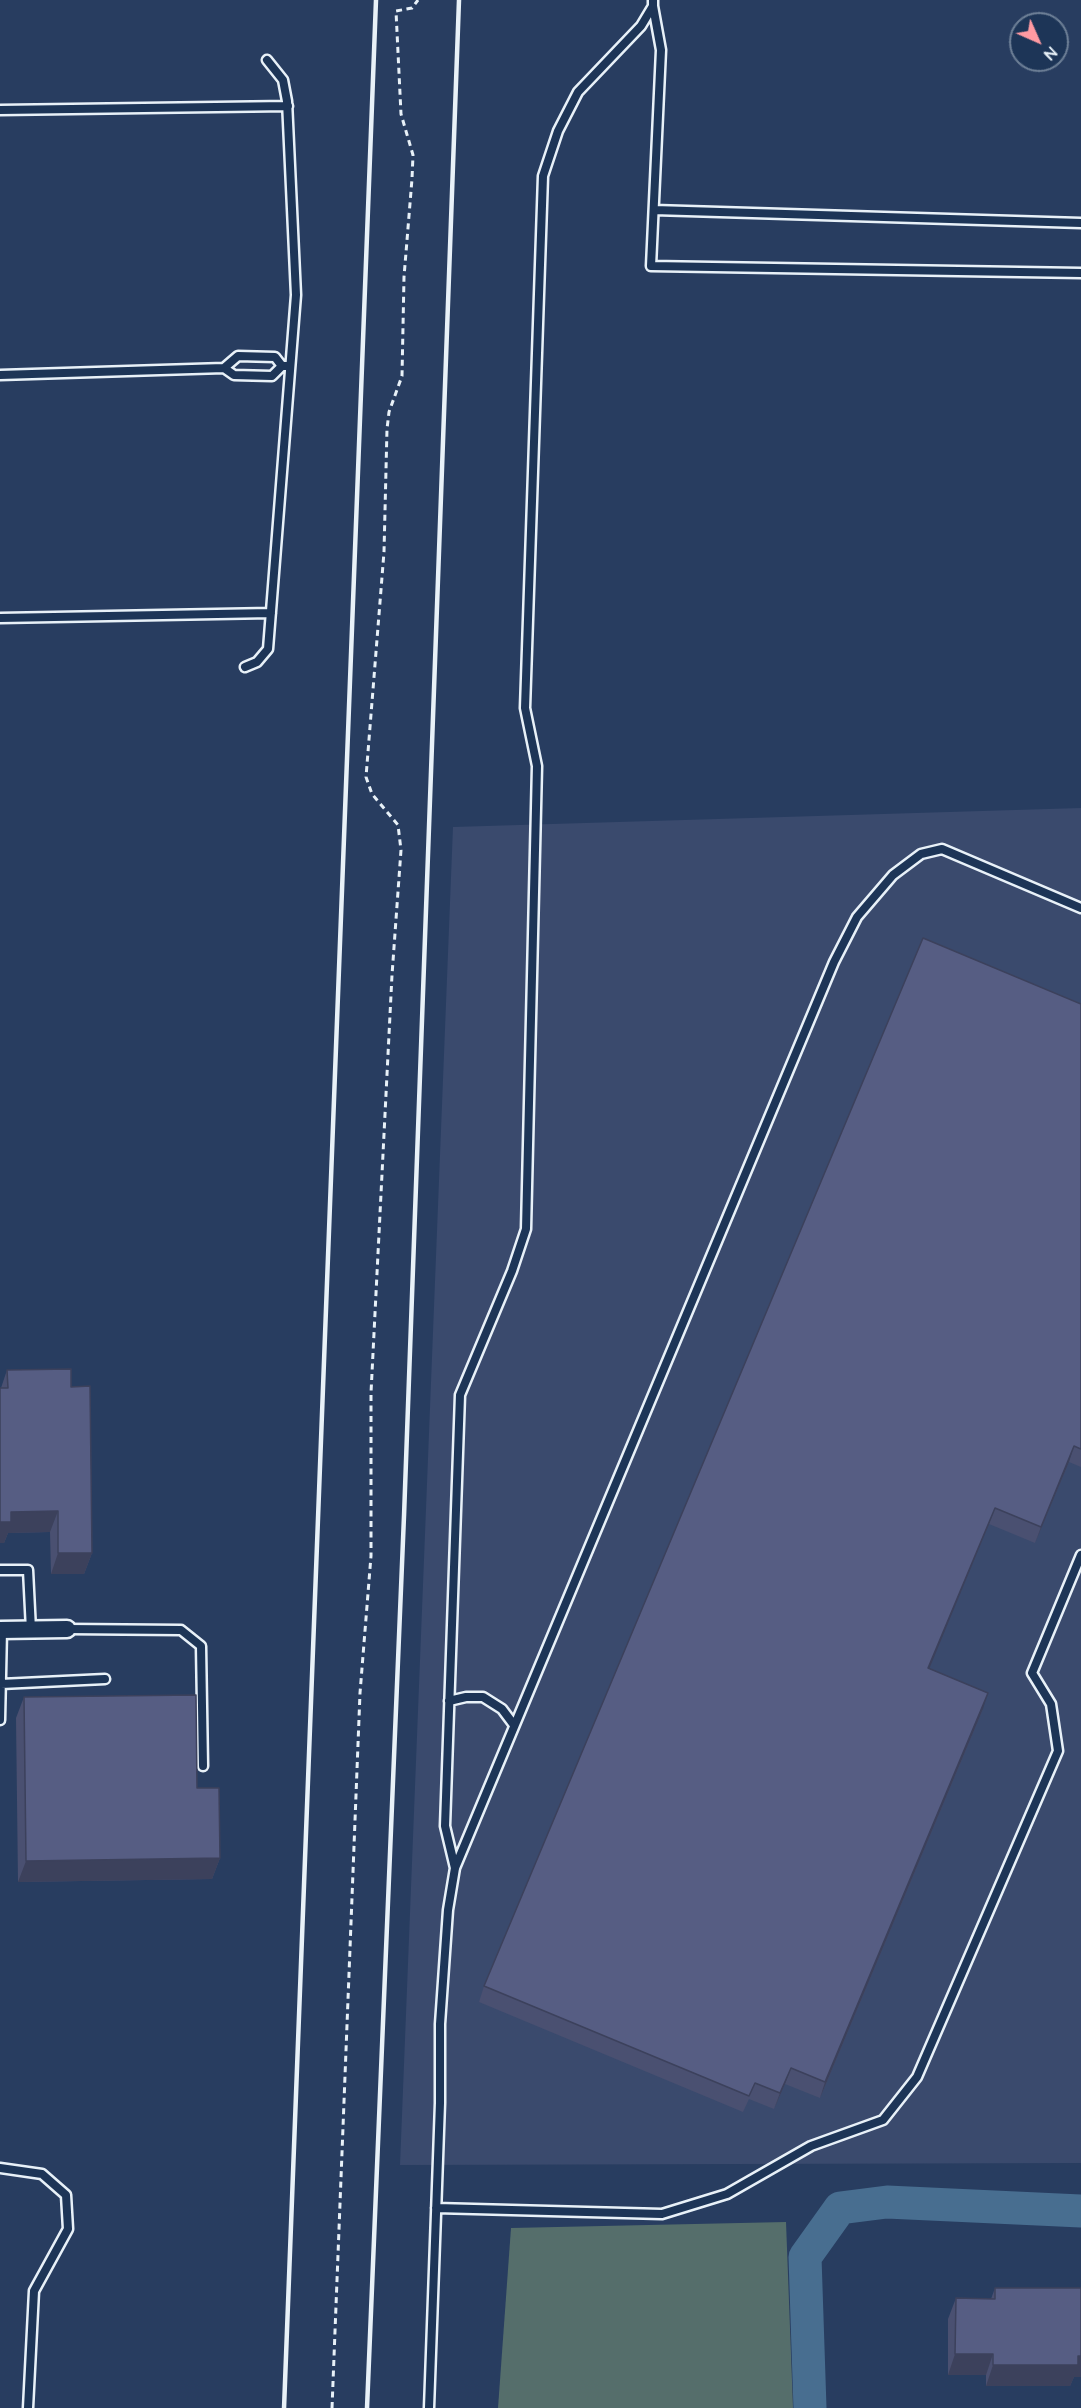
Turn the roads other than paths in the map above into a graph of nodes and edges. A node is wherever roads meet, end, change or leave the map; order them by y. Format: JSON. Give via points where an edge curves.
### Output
{"nodes":[{"id":1,"x":653,"y":3,"type":"edge"},
{"id":2,"x":267,"y":60,"type":"dead end"},
{"id":3,"x":288,"y":106,"type":"junction"},
{"id":4,"x":0,"y":110,"type":"edge"},
{"id":5,"x":654,"y":210,"type":"junction"},
{"id":6,"x":1081,"y":223,"type":"edge"},
{"id":7,"x":1081,"y":273,"type":"edge"},
{"id":8,"x":286,"y":366,"type":"junction"},
{"id":9,"x":224,"y":368,"type":"junction"},
{"id":10,"x":0,"y":375,"type":"edge"},
{"id":11,"x":271,"y":613,"type":"junction"},
{"id":12,"x":0,"y":618,"type":"edge"},
{"id":13,"x":245,"y":667,"type":"dead end"},
{"id":14,"x":1081,"y":908,"type":"edge"},
{"id":15,"x":1081,"y":1555,"type":"edge"},
{"id":16,"x":0,"y":1570,"type":"edge"},
{"id":17,"x":68,"y":1629,"type":"joint"},
{"id":18,"x":1,"y":1630,"type":"edge"},
{"id":19,"x":31,"y":1630,"type":"junction"},
{"id":20,"x":105,"y":1679,"type":"dead end"},
{"id":21,"x":1,"y":1684,"type":"edge"},
{"id":22,"x":449,"y":1701,"type":"junction"},
{"id":23,"x":0,"y":1720,"type":"edge"},
{"id":24,"x":514,"y":1725,"type":"junction"},
{"id":25,"x":203,"y":1766,"type":"dead end"},
{"id":26,"x":455,"y":1868,"type":"junction"},
{"id":27,"x":0,"y":2168,"type":"edge"},
{"id":28,"x":436,"y":2208,"type":"junction"},
{"id":29,"x":28,"y":2408,"type":"edge"},
{"id":30,"x":429,"y":2408,"type":"edge"}],
"edges":[{"from":1,"to":5,"type":"lane","via":[[661,50]]},
{"from":1,"to":22,"type":"lane","via":[[640,26],[578,92],[558,131],[543,176],[525,708],[537,766],[526,1229],[460,1395]]},
{"from":2,"to":3,"type":"lane","via":[[283,80]]},
{"from":3,"to":4,"type":"lane"},
{"from":3,"to":8,"type":"lane","via":[[296,295]]},
{"from":5,"to":6,"type":"lane"},
{"from":5,"to":7,"type":"lane","via":[[651,267]]},
{"from":8,"to":9,"type":"lane","via":[[272,376],[234,375]]},
{"from":8,"to":9,"type":"lane","via":[[275,357],[238,356]]},
{"from":8,"to":11,"type":"lane"},
{"from":9,"to":10,"type":"lane"},
{"from":11,"to":12,"type":"lane"},
{"from":11,"to":13,"type":"lane","via":[[268,649],[257,662]]},
{"from":14,"to":24,"type":"lane","via":[[942,849],[921,854],[893,875],[857,916],[791,1059]]},
{"from":15,"to":28,"type":"lane","via":[[1032,1673],[1050,1704],[1058,1751],[917,2078],[883,2120],[811,2146],[727,2194],[662,2214]]},
{"from":16,"to":19,"type":"lane","via":[[28,1570]]},
{"from":17,"to":19,"type":"street"},
{"from":17,"to":25,"type":"lane","via":[[181,1630],[201,1646]]},
{"from":18,"to":19,"type":"street"},
{"from":18,"to":21,"type":"lane"},
{"from":20,"to":21,"type":"lane"},
{"from":21,"to":23,"type":"lane"},
{"from":22,"to":24,"type":"lane","via":[[483,1697],[502,1709]]},
{"from":22,"to":26,"type":"lane","via":[[445,1826]]},
{"from":24,"to":26,"type":"lane"},
{"from":26,"to":28,"type":"lane","via":[[440,2024]]},
{"from":27,"to":29,"type":"lane","via":[[42,2174],[66,2195],[68,2229],[34,2291]]},
{"from":28,"to":30,"type":"lane"}]}
